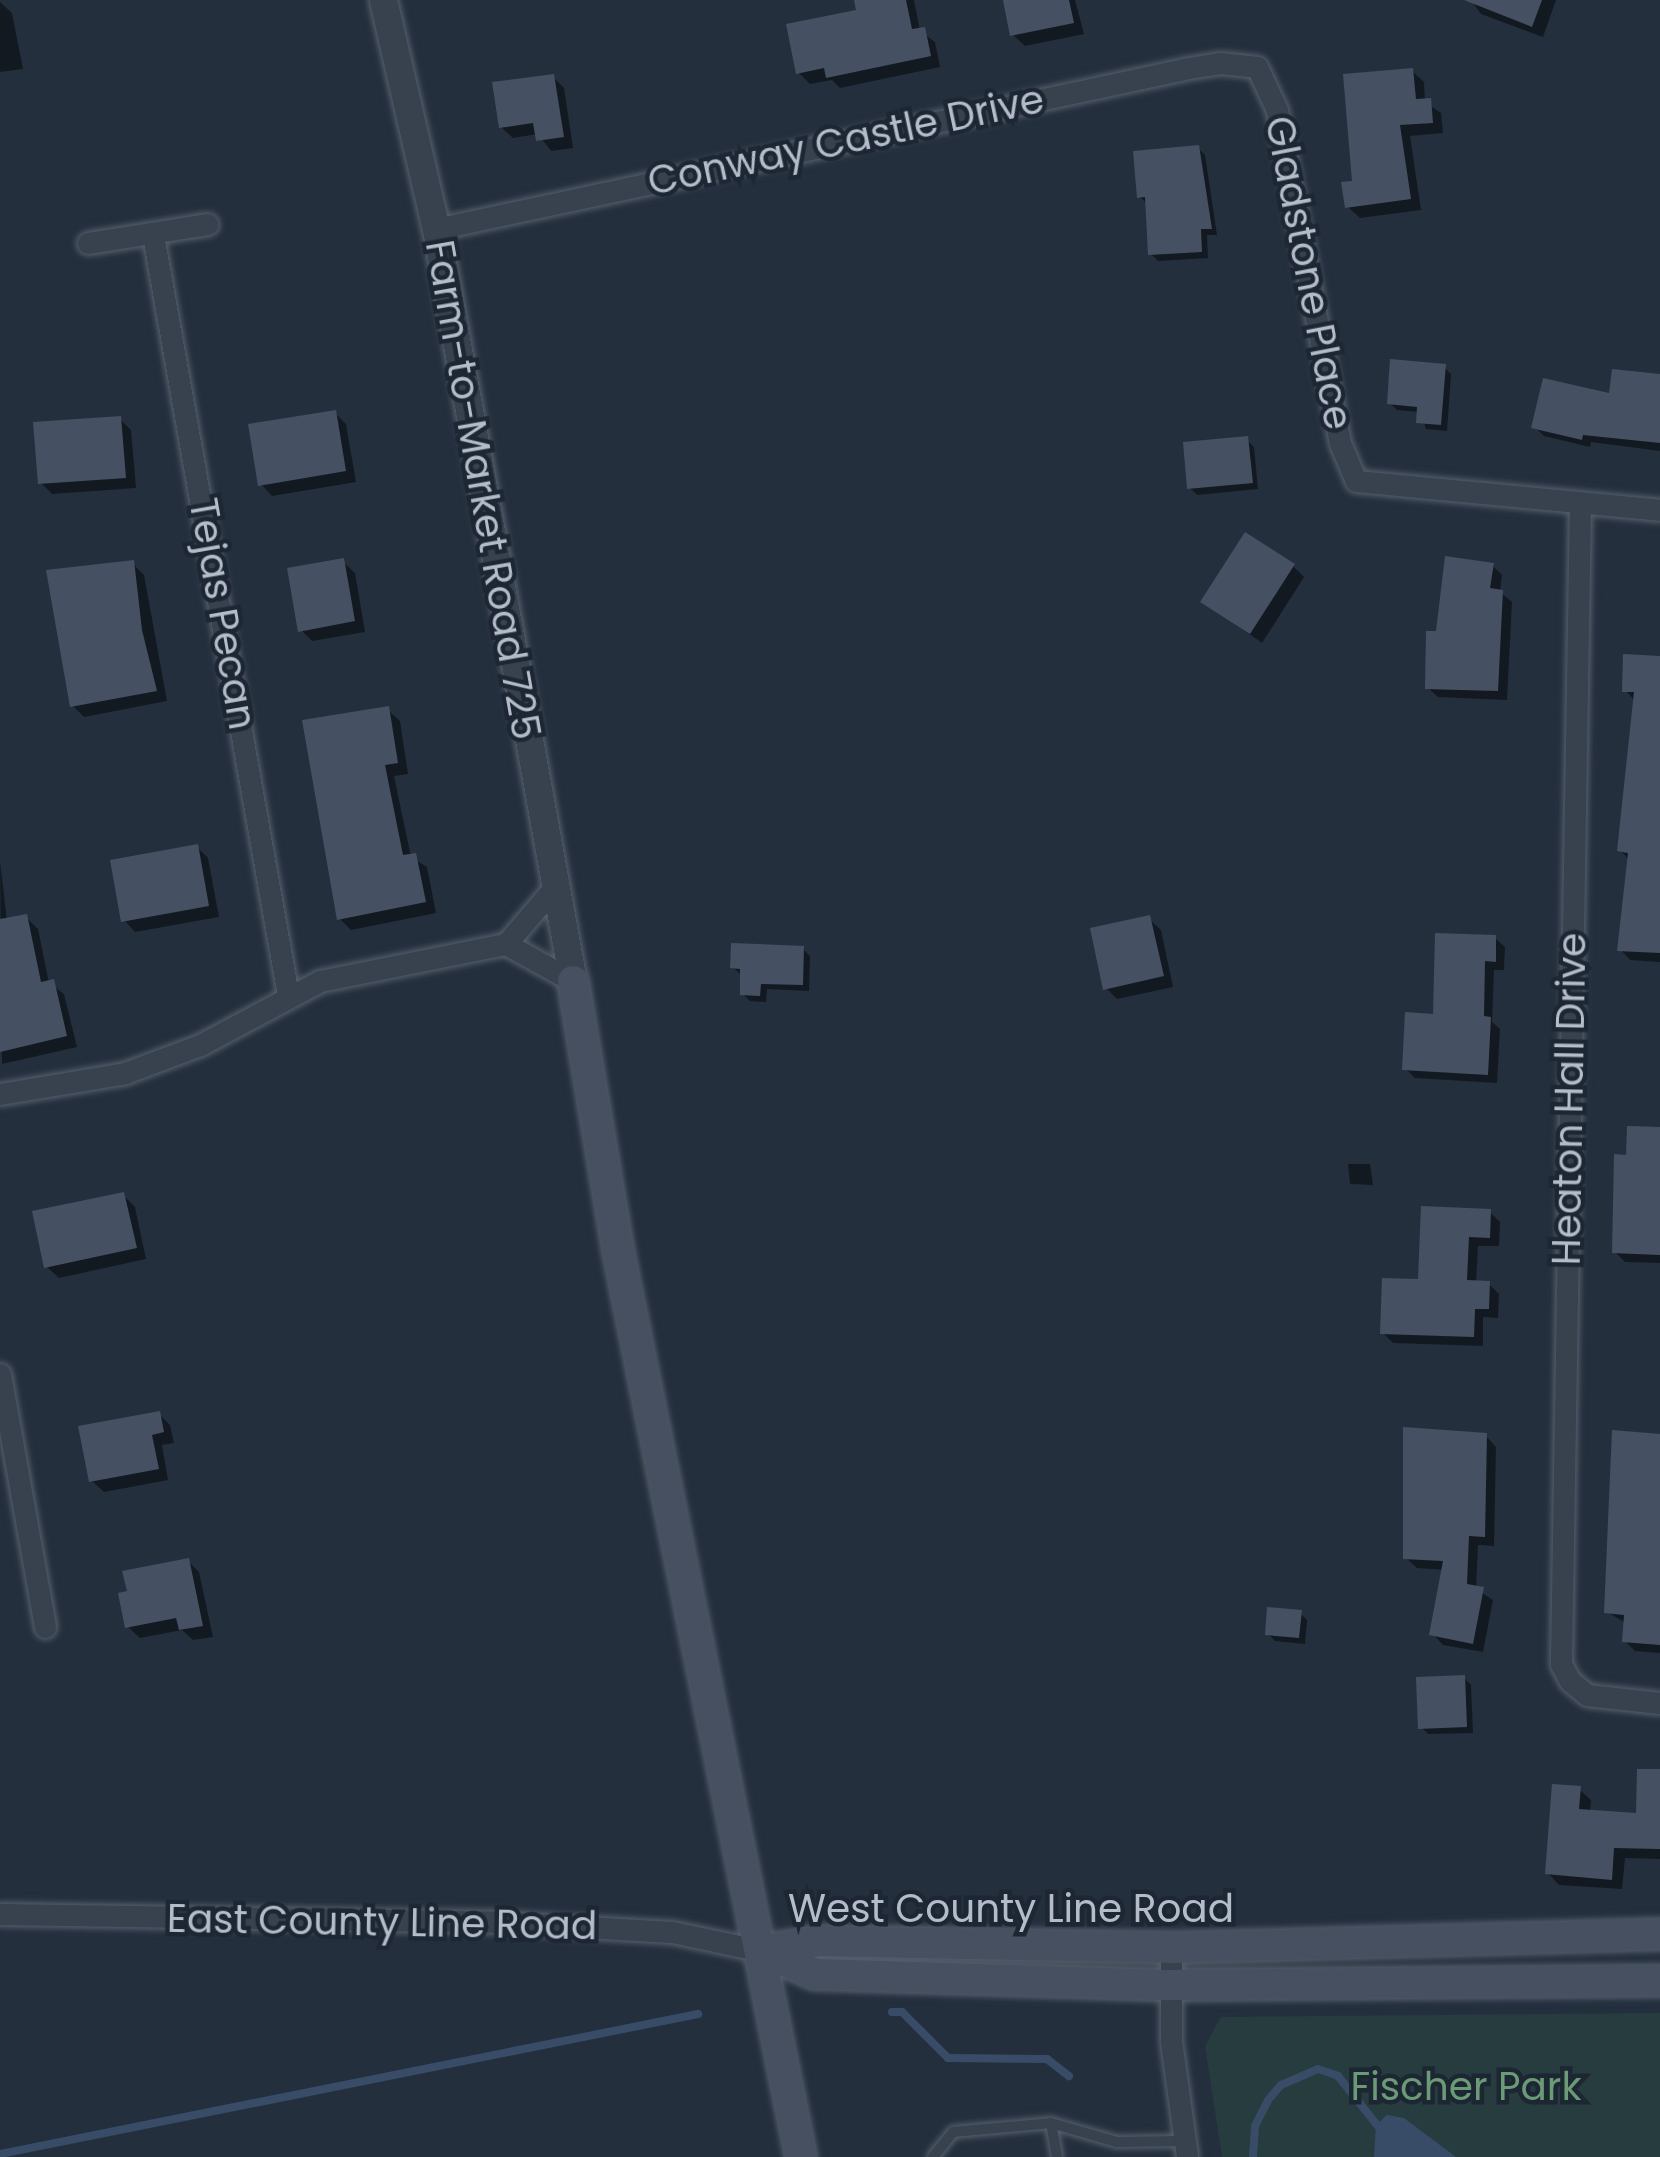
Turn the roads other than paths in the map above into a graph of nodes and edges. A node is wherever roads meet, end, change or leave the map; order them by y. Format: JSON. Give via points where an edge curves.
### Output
{"nodes":[{"id":1,"x":383,"y":0,"type":"edge"},
{"id":2,"x":1257,"y":67,"type":"joint"},
{"id":3,"x":208,"y":224,"type":"dead end"},
{"id":4,"x":436,"y":229,"type":"junction"},
{"id":5,"x":153,"y":235,"type":"junction"},
{"id":6,"x":88,"y":243,"type":"dead end"},
{"id":7,"x":1580,"y":503,"type":"junction"},
{"id":8,"x":1660,"y":510,"type":"edge"},
{"id":9,"x":553,"y":890,"type":"junction"},
{"id":10,"x":506,"y":944,"type":"junction"},
{"id":11,"x":573,"y":981,"type":"junction"},
{"id":12,"x":288,"y":995,"type":"junction"},
{"id":13,"x":0,"y":1094,"type":"edge"},
{"id":14,"x":0,"y":1374,"type":"edge"},
{"id":15,"x":45,"y":1627,"type":"dead end"},
{"id":16,"x":1660,"y":1702,"type":"edge"},
{"id":17,"x":0,"y":1914,"type":"edge"},
{"id":18,"x":1660,"y":1934,"type":"edge"},
{"id":19,"x":1171,"y":1948,"type":"junction"},
{"id":20,"x":762,"y":1951,"type":"junction"},
{"id":21,"x":1660,"y":1981,"type":"edge"},
{"id":22,"x":1171,"y":1985,"type":"junction"},
{"id":23,"x":1051,"y":2123,"type":"junction"},
{"id":24,"x":1185,"y":2149,"type":"edge"},
{"id":25,"x":801,"y":2157,"type":"edge"},
{"id":26,"x":934,"y":2157,"type":"edge"},
{"id":27,"x":1057,"y":2157,"type":"edge"}],
"edges":[{"from":1,"to":4,"type":"street","name":"Farm-to-Market Road 725"},
{"from":2,"to":4,"type":"street","name":"Conway Castle Drive","via":[[1189,68]]},
{"from":2,"to":7,"type":"street","name":"Gladstone Place","via":[[1277,110],[1340,443],[1356,481]]},
{"from":3,"to":5,"type":"street"},
{"from":4,"to":9,"type":"street","name":"Farm-to-Market Road 725"},
{"from":5,"to":6,"type":"street"},
{"from":5,"to":12,"type":"street","name":"Tejas Pecan"},
{"from":7,"to":8,"type":"street"},
{"from":7,"to":16,"type":"street","name":"Heaton Hall Drive","via":[[1561,1664],[1578,1690],[1598,1698]]},
{"from":9,"to":10,"type":"street"},
{"from":9,"to":11,"type":"street","name":"Farm-to-Market Road 725"},
{"from":10,"to":11,"type":"street"},
{"from":10,"to":12,"type":"street","via":[[320,980]]},
{"from":11,"to":20,"type":"main road","via":[[618,1250]]},
{"from":12,"to":13,"type":"street","via":[[200,1046],[124,1073]]},
{"from":14,"to":15,"type":"street"},
{"from":17,"to":20,"type":"street","name":"East County Line Road","via":[[497,1922],[672,1932]]},
{"from":18,"to":19,"type":"main road","name":"West County Line Road"},
{"from":19,"to":20,"type":"main road","name":"West County Line Road","via":[[818,1942]]},
{"from":19,"to":22,"type":"street"},
{"from":20,"to":22,"type":"main road","name":"West County Line Road","via":[[815,1974]]},
{"from":20,"to":25,"type":"main road"},
{"from":21,"to":22,"type":"main road","name":"West County Line Road"},
{"from":22,"to":24,"type":"street"},
{"from":23,"to":24,"type":"lane","via":[[1117,2142]]},
{"from":23,"to":26,"type":"lane","via":[[953,2132]]},
{"from":23,"to":27,"type":"lane"}]}
